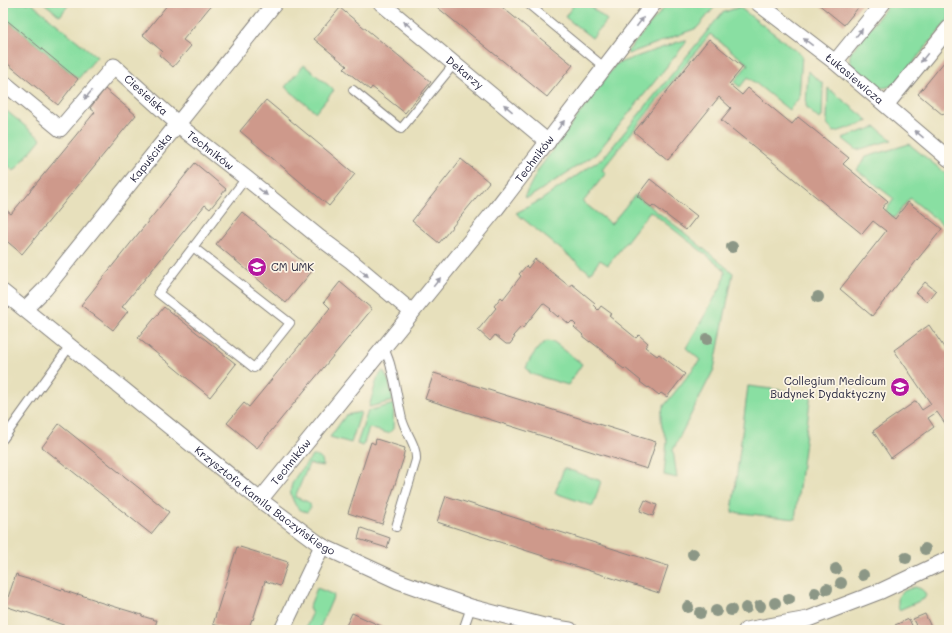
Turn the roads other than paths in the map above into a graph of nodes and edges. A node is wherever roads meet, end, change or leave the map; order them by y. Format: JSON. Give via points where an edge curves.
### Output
{"nodes":[{"id":1,"x":274,"y":3,"type":"edge"},
{"id":2,"x":382,"y":3,"type":"edge"},
{"id":3,"x":527,"y":3,"type":"edge"},
{"id":4,"x":654,"y":3,"type":"edge"},
{"id":5,"x":758,"y":3,"type":"edge"},
{"id":6,"x":883,"y":3,"type":"edge"},
{"id":7,"x":949,"y":28,"type":"edge"},
{"id":8,"x":835,"y":62,"type":"junction"},
{"id":9,"x":454,"y":64,"type":"junction"},
{"id":10,"x":604,"y":67,"type":"junction"},
{"id":11,"x":3,"y":82,"type":"edge"},
{"id":12,"x":353,"y":90,"type":"dead end"},
{"id":13,"x":886,"y":106,"type":"junction"},
{"id":14,"x":177,"y":124,"type":"junction"},
{"id":15,"x":548,"y":142,"type":"junction"},
{"id":16,"x":949,"y":159,"type":"edge"},
{"id":17,"x":246,"y":178,"type":"junction"},
{"id":18,"x":193,"y":247,"type":"junction"},
{"id":19,"x":3,"y":292,"type":"edge"},
{"id":20,"x":25,"y":309,"type":"junction"},
{"id":21,"x":412,"y":312,"type":"junction"},
{"id":22,"x":70,"y":346,"type":"junction"},
{"id":23,"x":384,"y":347,"type":"junction"},
{"id":24,"x":3,"y":439,"type":"edge"},
{"id":25,"x":260,"y":500,"type":"junction"},
{"id":26,"x":396,"y":527,"type":"dead end"},
{"id":27,"x":322,"y":546,"type":"junction"},
{"id":28,"x":949,"y":559,"type":"edge"},
{"id":29,"x":471,"y":607,"type":"junction"},
{"id":30,"x":282,"y":630,"type":"edge"},
{"id":31,"x":463,"y":630,"type":"edge"},
{"id":32,"x":570,"y":630,"type":"edge"},
{"id":33,"x":746,"y":630,"type":"edge"}],
"edges":[{"from":1,"to":14,"type":"street","name":"Kapuściska"},
{"from":9,"to":2,"type":"street","name":"Dekarzy","one_way":true},
{"from":3,"to":10,"type":"lane"},
{"from":10,"to":4,"type":"street","name":"Techników","one_way":true},
{"from":8,"to":5,"type":"street","name":"Łukasiewicza","one_way":true},
{"from":8,"to":6,"type":"street","one_way":true},
{"from":7,"to":13,"type":"street","one_way":true},
{"from":8,"to":13,"type":"street","name":"Łukasiewicza"},
{"from":9,"to":12,"type":"lane","via":[[401,129]]},
{"from":15,"to":9,"type":"street","name":"Dekarzy","one_way":true},
{"from":15,"to":10,"type":"street","name":"Techników","one_way":true},
{"from":14,"to":11,"type":"street","name":"Ciesielska","one_way":true,"via":[[114,66],[60,128]]},
{"from":16,"to":13,"type":"street","name":"Łukasiewicza","one_way":true},
{"from":14,"to":17,"type":"street","name":"Techników"},
{"from":14,"to":20,"type":"street","name":"Kapuściska","via":[[45,289]]},
{"from":21,"to":15,"type":"street","name":"Techników","one_way":true},
{"from":17,"to":18,"type":"lane"},
{"from":17,"to":21,"type":"street","name":"Techników","one_way":true},
{"from":18,"to":18,"type":"lane","via":[[290,323],[254,368],[158,293]]},
{"from":19,"to":20,"type":"street","name":"Krzysztofa Kamila Baczyńskiego"},
{"from":20,"to":22,"type":"street","name":"Krzysztofa Kamila Baczyńskiego"},
{"from":21,"to":23,"type":"street","name":"Techników"},
{"from":22,"to":24,"type":"lane"},
{"from":22,"to":25,"type":"street","name":"Krzysztofa Kamila Baczyńskiego"},
{"from":23,"to":25,"type":"street","name":"Techników"},
{"from":23,"to":26,"type":"lane","via":[[406,430],[416,453]]},
{"from":25,"to":27,"type":"street","name":"Krzysztofa Kamila Baczyńskiego"},
{"from":27,"to":29,"type":"street","name":"Krzysztofa Kamila Baczyńskiego","via":[[398,581]]},
{"from":27,"to":30,"type":"street"},
{"from":28,"to":33,"type":"street","via":[[882,591],[808,619]]},
{"from":29,"to":31,"type":"lane"},
{"from":29,"to":32,"type":"street","name":"Krzysztofa Kamila Baczyńskiego"}]}
